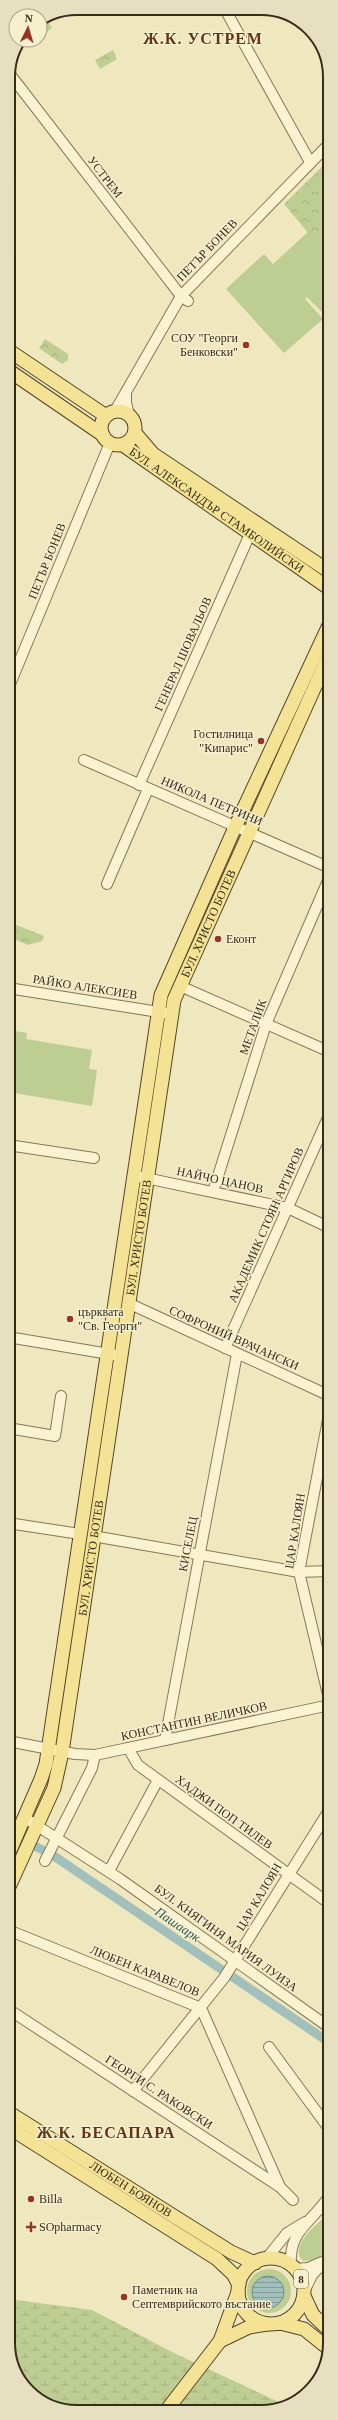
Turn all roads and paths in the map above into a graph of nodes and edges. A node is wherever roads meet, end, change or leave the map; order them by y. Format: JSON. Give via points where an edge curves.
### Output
{"nodes":[{"id":1,"x":228,"y":15,"type":"edge"},
{"id":2,"x":15,"y":81,"type":"edge"},
{"id":3,"x":323,"y":150,"type":"edge"},
{"id":4,"x":310,"y":162,"type":"junction"},
{"id":5,"x":185,"y":298,"type":"junction"},
{"id":6,"x":15,"y":354,"type":"edge"},
{"id":7,"x":15,"y":375,"type":"edge"},
{"id":8,"x":126,"y":393,"type":"junction"},
{"id":9,"x":110,"y":413,"type":"junction"},
{"id":10,"x":129,"y":414,"type":"junction"},
{"id":11,"x":135,"y":433,"type":"junction"},
{"id":12,"x":106,"y":439,"type":"junction"},
{"id":13,"x":123,"y":445,"type":"junction"},
{"id":14,"x":250,"y":534,"type":"junction"},
{"id":15,"x":323,"y":567,"type":"edge"},
{"id":16,"x":323,"y":583,"type":"edge"},
{"id":17,"x":323,"y":638,"type":"edge"},
{"id":18,"x":323,"y":669,"type":"edge"},
{"id":19,"x":15,"y":671,"type":"edge"},
{"id":20,"x":84,"y":760,"type":"dead end"},
{"id":21,"x":144,"y":787,"type":"junction"},
{"id":22,"x":236,"y":825,"type":"junction"},
{"id":23,"x":251,"y":832,"type":"junction"},
{"id":24,"x":323,"y":865,"type":"edge"},
{"id":25,"x":107,"y":884,"type":"dead end"},
{"id":26,"x":323,"y":892,"type":"edge"},
{"id":27,"x":15,"y":989,"type":"edge"},
{"id":28,"x":186,"y":989,"type":"junction"},
{"id":29,"x":158,"y":1012,"type":"junction"},
{"id":30,"x":171,"y":1014,"type":"junction"},
{"id":31,"x":266,"y":1024,"type":"junction"},
{"id":32,"x":323,"y":1049,"type":"edge"},
{"id":33,"x":323,"y":1129,"type":"edge"},
{"id":34,"x":15,"y":1146,"type":"edge"},
{"id":35,"x":94,"y":1158,"type":"dead end"},
{"id":36,"x":133,"y":1176,"type":"junction"},
{"id":37,"x":148,"y":1178,"type":"junction"},
{"id":38,"x":212,"y":1192,"type":"junction"},
{"id":39,"x":288,"y":1208,"type":"junction"},
{"id":40,"x":323,"y":1225,"type":"edge"},
{"id":41,"x":128,"y":1303,"type":"junction"},
{"id":42,"x":15,"y":1338,"type":"edge"},
{"id":43,"x":225,"y":1348,"type":"junction"},
{"id":44,"x":107,"y":1353,"type":"junction"},
{"id":45,"x":237,"y":1354,"type":"junction"},
{"id":46,"x":120,"y":1356,"type":"junction"},
{"id":47,"x":323,"y":1393,"type":"edge"},
{"id":48,"x":61,"y":1396,"type":"dead end"},
{"id":49,"x":15,"y":1429,"type":"edge"},
{"id":50,"x":323,"y":1448,"type":"edge"},
{"id":51,"x":15,"y":1524,"type":"edge"},
{"id":52,"x":80,"y":1534,"type":"junction"},
{"id":53,"x":93,"y":1536,"type":"junction"},
{"id":54,"x":200,"y":1553,"type":"junction"},
{"id":55,"x":323,"y":1571,"type":"edge"},
{"id":56,"x":300,"y":1572,"type":"junction"},
{"id":57,"x":323,"y":1673,"type":"edge"},
{"id":58,"x":323,"y":1706,"type":"edge"},
{"id":59,"x":165,"y":1740,"type":"junction"},
{"id":60,"x":15,"y":1742,"type":"edge"},
{"id":61,"x":128,"y":1748,"type":"junction"},
{"id":62,"x":48,"y":1749,"type":"junction"},
{"id":63,"x":62,"y":1752,"type":"junction"},
{"id":64,"x":95,"y":1755,"type":"junction"},
{"id":65,"x":158,"y":1780,"type":"junction"},
{"id":66,"x":323,"y":1820,"type":"edge"},
{"id":67,"x":24,"y":1821,"type":"junction"},
{"id":68,"x":37,"y":1828,"type":"junction"},
{"id":69,"x":56,"y":1839,"type":"junction"},
{"id":70,"x":15,"y":1840,"type":"edge"},
{"id":71,"x":46,"y":1860,"type":"dead end"},
{"id":72,"x":109,"y":1871,"type":"junction"},
{"id":73,"x":15,"y":1874,"type":"edge"},
{"id":74,"x":287,"y":1875,"type":"junction"},
{"id":75,"x":323,"y":1899,"type":"edge"},
{"id":76,"x":15,"y":1933,"type":"edge"},
{"id":77,"x":235,"y":1961,"type":"junction"},
{"id":78,"x":202,"y":2008,"type":"junction"},
{"id":79,"x":15,"y":2014,"type":"edge"},
{"id":80,"x":323,"y":2023,"type":"edge"},
{"id":81,"x":269,"y":2047,"type":"dead end"},
{"id":82,"x":133,"y":2091,"type":"junction"},
{"id":83,"x":15,"y":2116,"type":"edge"},
{"id":84,"x":323,"y":2120,"type":"edge"},
{"id":85,"x":15,"y":2131,"type":"edge"},
{"id":86,"x":280,"y":2187,"type":"junction"},
{"id":87,"x":293,"y":2200,"type":"dead end"},
{"id":88,"x":323,"y":2206,"type":"edge"},
{"id":89,"x":309,"y":2220,"type":"junction"},
{"id":90,"x":323,"y":2260,"type":"edge"},
{"id":91,"x":261,"y":2261,"type":"junction"},
{"id":92,"x":323,"y":2263,"type":"edge"},
{"id":93,"x":293,"y":2267,"type":"junction"},
{"id":94,"x":239,"y":2288,"type":"junction"},
{"id":95,"x":304,"y":2294,"type":"junction"},
{"id":96,"x":274,"y":2323,"type":"junction"},
{"id":97,"x":323,"y":2324,"type":"edge"},
{"id":98,"x":220,"y":2341,"type":"junction"},
{"id":99,"x":323,"y":2344,"type":"edge"},
{"id":100,"x":171,"y":2405,"type":"edge"}],
"edges":[{"from":1,"to":4,"type":"street"},
{"from":2,"to":5,"type":"street","name":"УСТРЕМ"},
{"from":3,"to":4,"type":"street","name":"ПЕТЪР БОНЕВ"},
{"from":4,"to":5,"type":"street","name":"ПЕТЪР БОНЕВ"},
{"from":5,"to":8,"type":"street","name":"ПЕТЪР БОНЕВ"},
{"from":6,"to":9,"type":"main road"},
{"from":7,"to":12,"type":"main road"},
{"from":8,"to":9,"type":"street","name":"ПЕТЪР БОНЕВ"},
{"from":8,"to":10,"type":"street"},
{"from":9,"to":10,"type":"main road"},
{"from":9,"to":12,"type":"main road","via":[[101,425]]},
{"from":10,"to":11,"type":"main road","via":[[135,423]]},
{"from":11,"to":13,"type":"main road"},
{"from":11,"to":15,"type":"main road","name":"БУЛ. АЛЕКСАНДЪР СТАМБОЛИЙСКИ","via":[[153,454]]},
{"from":12,"to":13,"type":"main road"},
{"from":12,"to":19,"type":"street","name":"ПЕТЪР БОНЕВ"},
{"from":13,"to":14,"type":"main road","name":"БУЛ. АЛЕКСАНДЪР СТАМБОЛИЙСКИ"},
{"from":14,"to":16,"type":"main road","name":"БУЛ. АЛЕКСАНДЪР СТАМБОЛИЙСКИ"},
{"from":14,"to":21,"type":"street","name":"ГЕНЕРАЛ ШОВАЛЬОВ"},
{"from":17,"to":22,"type":"main road","name":"БУЛ. ХРИСТО БОТЕВ"},
{"from":18,"to":23,"type":"main road","name":"БУЛ. ХРИСТО БОТЕВ"},
{"from":20,"to":21,"type":"street","name":"НИКОЛА ПЕТРИНИ"},
{"from":21,"to":22,"type":"street","name":"НИКОЛА ПЕТРИНИ"},
{"from":21,"to":25,"type":"street","name":"ГЕНЕРАЛ ШОВАЛЬОВ"},
{"from":22,"to":23,"type":"street","name":"НИКОЛА ПЕТРИНИ"},
{"from":22,"to":29,"type":"main road","name":"БУЛ. ХРИСТО БОТЕВ","via":[[168,980]]},
{"from":23,"to":24,"type":"street","name":"НИКОЛА ПЕТРИНИ"},
{"from":23,"to":28,"type":"main road","name":"БУЛ. ХРИСТО БОТЕВ"},
{"from":26,"to":31,"type":"street","name":"МЕТАЛИК"},
{"from":27,"to":29,"type":"street","name":"РАЙКО АЛЕКСИЕВ"},
{"from":28,"to":30,"type":"main road","name":"БУЛ. ХРИСТО БОТЕВ"},
{"from":28,"to":31,"type":"street"},
{"from":29,"to":30,"type":"street","name":"РАЙКО АЛЕКСИЕВ"},
{"from":29,"to":36,"type":"main road","name":"БУЛ. ХРИСТО БОТЕВ"},
{"from":30,"to":37,"type":"main road","name":"БУЛ. ХРИСТО БОТЕВ"},
{"from":31,"to":32,"type":"street"},
{"from":31,"to":38,"type":"street","name":"МЕТАЛИК"},
{"from":33,"to":39,"type":"street","name":"АКАДЕМИК СТОЯН АРГИРОВ"},
{"from":34,"to":35,"type":"street"},
{"from":36,"to":37,"type":"street","name":"НАЙЧО ЦАНОВ"},
{"from":36,"to":44,"type":"main road","name":"БУЛ. ХРИСТО БОТЕВ"},
{"from":37,"to":38,"type":"street","name":"НАЙЧО ЦАНОВ"},
{"from":37,"to":41,"type":"main road","name":"БУЛ. ХРИСТО БОТЕВ"},
{"from":38,"to":39,"type":"street","name":"НАЙЧО ЦАНОВ"},
{"from":39,"to":40,"type":"street","name":"НАЙЧО ЦАНОВ"},
{"from":39,"to":43,"type":"street","name":"АКАДЕМИК СТОЯН АРГИРОВ"},
{"from":41,"to":43,"type":"street","name":"СОФРОНИЙ ВРАЧАНСКИ"},
{"from":41,"to":46,"type":"main road","name":"БУЛ. ХРИСТО БОТЕВ"},
{"from":42,"to":44,"type":"street"},
{"from":43,"to":45,"type":"street","name":"СОФРОНИЙ ВРАЧАНСКИ"},
{"from":44,"to":46,"type":"street"},
{"from":44,"to":52,"type":"main road","name":"БУЛ. ХРИСТО БОТЕВ"},
{"from":45,"to":47,"type":"street","name":"СОФРОНИЙ ВРАЧАНСКИ"},
{"from":45,"to":54,"type":"street","name":"КИСЕЛЕЦ"},
{"from":46,"to":53,"type":"main road","name":"БУЛ. ХРИСТО БОТЕВ"},
{"from":48,"to":49,"type":"street","via":[[55,1436]]},
{"from":50,"to":56,"type":"street","name":"ЦАР КАЛОЯН"},
{"from":51,"to":52,"type":"street"},
{"from":52,"to":62,"type":"main road","name":"БУЛ. ХРИСТО БОТЕВ"},
{"from":53,"to":54,"type":"street"},
{"from":53,"to":63,"type":"main road","name":"БУЛ. ХРИСТО БОТЕВ"},
{"from":54,"to":56,"type":"street"},
{"from":54,"to":59,"type":"street","name":"КИСЕЛЕЦ"},
{"from":55,"to":56,"type":"street"},
{"from":56,"to":57,"type":"street","name":"ЦАР КАЛОЯН"},
{"from":58,"to":59,"type":"street","name":"КОНСТАНТИН ВЕЛИЧКОВ"},
{"from":59,"to":61,"type":"street","name":"КОНСТАНТИН ВЕЛИЧКОВ"},
{"from":60,"to":62,"type":"street"},
{"from":61,"to":64,"type":"street","name":"КОНСТАНТИН ВЕЛИЧКОВ"},
{"from":61,"to":65,"type":"street","name":"ХАДЖИ ПОП ТИЛЕВ","via":[[138,1765]]},
{"from":62,"to":63,"type":"street","name":"КОНСТАНТИН ВЕЛИЧКОВ"},
{"from":62,"to":67,"type":"main road","name":"БУЛ. ХРИСТО БОТЕВ","via":[[41,1779]]},
{"from":63,"to":64,"type":"street","name":"КОНСТАНТИН ВЕЛИЧКОВ"},
{"from":63,"to":68,"type":"main road","name":"БУЛ. ХРИСТО БОТЕВ","via":[[54,1788]]},
{"from":64,"to":69,"type":"street","via":[[92,1768]]},
{"from":65,"to":72,"type":"street"},
{"from":65,"to":74,"type":"street","name":"ХАДЖИ ПОП ТИЛЕВ"},
{"from":66,"to":74,"type":"street","name":"ЦАР КАЛОЯН"},
{"from":67,"to":68,"type":"street","name":"БУЛ. КНЯГИНЯ МАРИЯ ЛУИЗА"},
{"from":67,"to":70,"type":"main road","name":"БУЛ. ХРИСТО БОТЕВ"},
{"from":68,"to":69,"type":"street","name":"БУЛ. КНЯГИНЯ МАРИЯ ЛУИЗА"},
{"from":68,"to":73,"type":"main road","name":"БУЛ. ХРИСТО БОТЕВ"},
{"from":69,"to":71,"type":"street"},
{"from":69,"to":72,"type":"street","name":"БУЛ. КНЯГИНЯ МАРИЯ ЛУИЗА"},
{"from":72,"to":77,"type":"street","name":"БУЛ. КНЯГИНЯ МАРИЯ ЛУИЗА"},
{"from":74,"to":75,"type":"street","name":"ХАДЖИ ПОП ТИЛЕВ"},
{"from":74,"to":77,"type":"street","name":"ЦАР КАЛОЯН"},
{"from":76,"to":78,"type":"street","name":"ЛЮБЕН КАРАВЕЛОВ"},
{"from":77,"to":78,"type":"street","name":"ЦАР КАЛОЯН"},
{"from":77,"to":80,"type":"street","name":"БУЛ. КНЯГИНЯ МАРИЯ ЛУИЗА"},
{"from":78,"to":82,"type":"street","name":"ЦАР КАЛОЯН"},
{"from":78,"to":86,"type":"street","name":"ЛЮБЕН КАРАВЕЛОВ"},
{"from":79,"to":82,"type":"street","name":"ГЕОРГИ С. РАКОВСКИ"},
{"from":81,"to":84,"type":"street"},
{"from":82,"to":86,"type":"street","name":"ГЕОРГИ С. РАКОВСКИ"},
{"from":83,"to":91,"type":"main road","name":"ЛЮБЕН БОЯНОВ","via":[[231,2252]]},
{"from":85,"to":94,"type":"main road","name":"ЛЮБЕН БОЯНОВ","via":[[217,2259],[234,2274]]},
{"from":86,"to":87,"type":"street","name":"ГЕОРГИ С. РАКОВСКИ"},
{"from":88,"to":89,"type":"street"},
{"from":89,"to":91,"type":"street","via":[[286,2233]]},
{"from":89,"to":93,"type":"street","via":[[291,2246]]},
{"from":90,"to":93,"type":"street","via":[[308,2268]]},
{"from":91,"to":93,"type":"main road","number":"8","via":[[282,2260]]},
{"from":91,"to":94,"type":"main road","number":"8","via":[[243,2274]]},
{"from":92,"to":95,"type":"street","via":[[312,2275]]},
{"from":93,"to":95,"type":"main road","number":"8","via":[[302,2279]]},
{"from":94,"to":96,"type":"main road","number":"8","via":[[241,2304],[247,2314],[256,2320]]},
{"from":94,"to":98,"type":"main road","number":"8"},
{"from":95,"to":96,"type":"main road","number":"8","via":[[296,2313]]},
{"from":95,"to":97,"type":"main road","number":"8","via":[[313,2314]]},
{"from":96,"to":98,"type":"main road","number":"8","via":[[250,2327]]},
{"from":96,"to":99,"type":"main road","number":"8","via":[[304,2329]]},
{"from":98,"to":100,"type":"main road","number":"8"}]}
